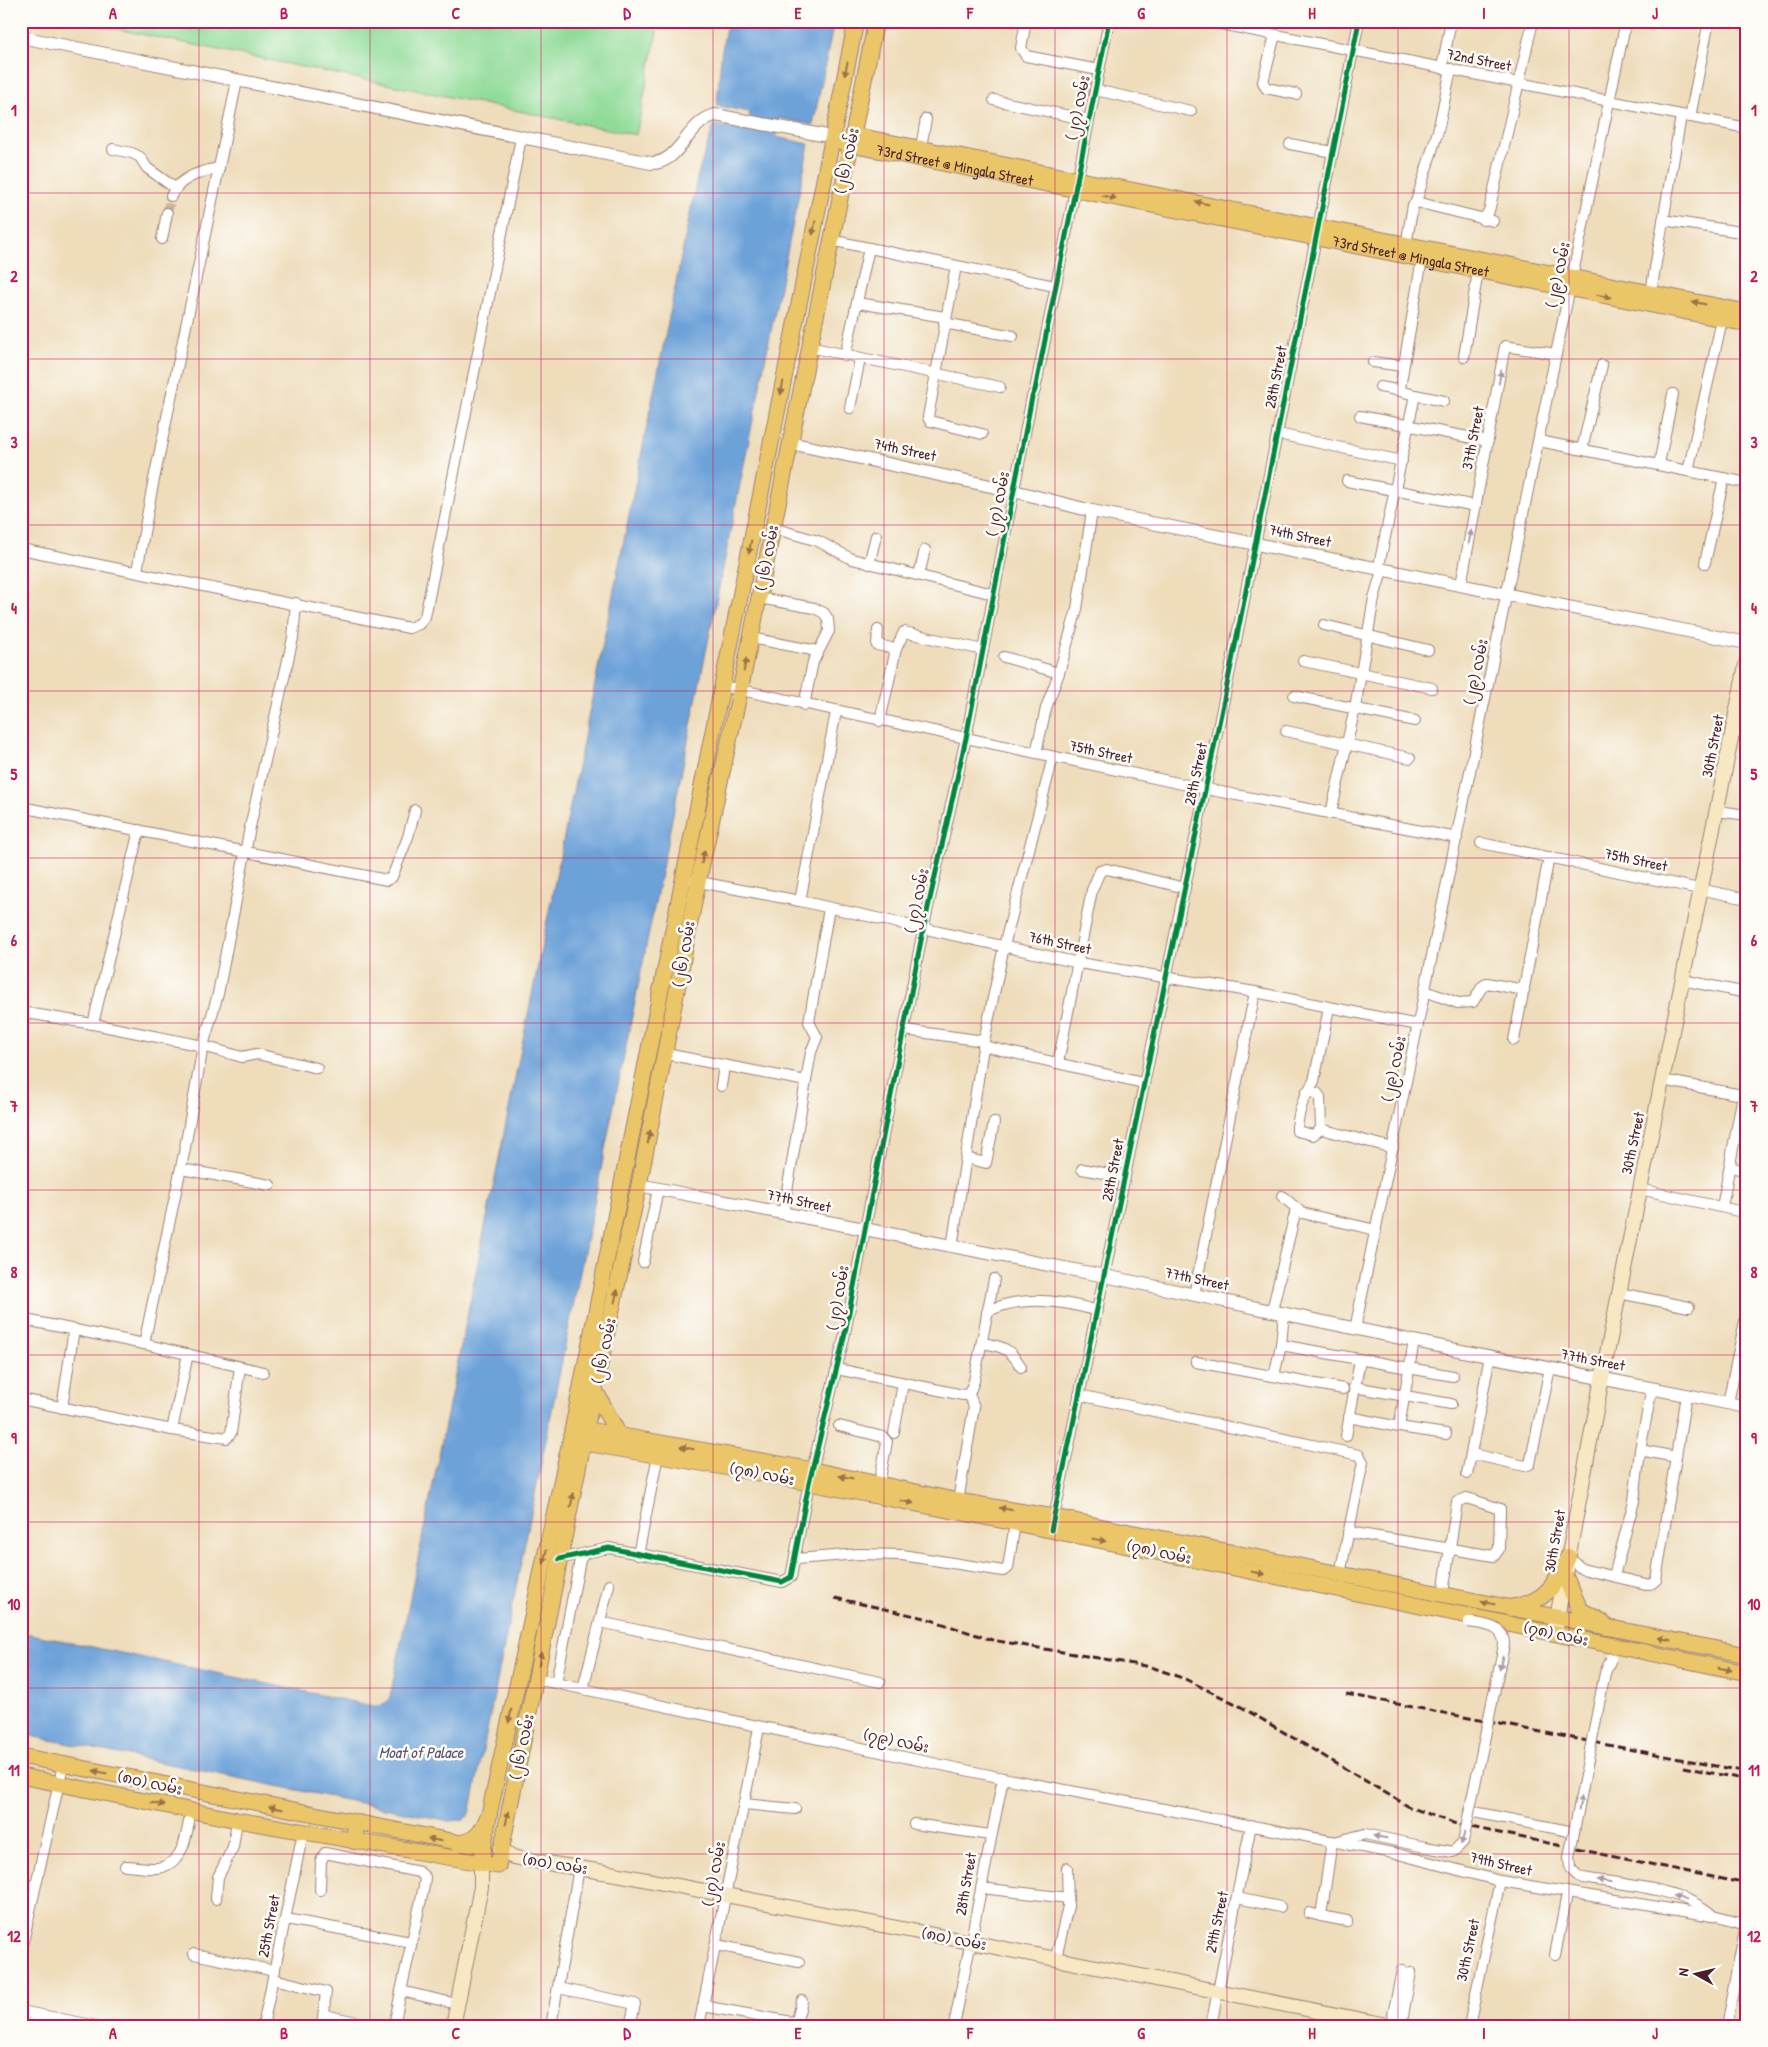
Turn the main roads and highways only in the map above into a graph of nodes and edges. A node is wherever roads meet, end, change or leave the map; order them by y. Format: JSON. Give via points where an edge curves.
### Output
{"nodes":[{"id":1,"x":856,"y":21,"type":"edge"},
{"id":2,"x":876,"y":21,"type":"edge"},
{"id":3,"x":824,"y":136,"type":"junction"},
{"id":4,"x":851,"y":140,"type":"junction"},
{"id":5,"x":1076,"y":184,"type":"junction"},
{"id":6,"x":1317,"y":233,"type":"junction"},
{"id":7,"x":1572,"y":284,"type":"junction"},
{"id":8,"x":1747,"y":312,"type":"edge"},
{"id":9,"x":1747,"y":324,"type":"edge"},
{"id":10,"x":1747,"y":660,"type":"edge"},
{"id":11,"x":690,"y":880,"type":"junction"},
{"id":12,"x":595,"y":1391,"type":"junction"},
{"id":13,"x":578,"y":1435,"type":"junction"},
{"id":14,"x":619,"y":1436,"type":"junction"},
{"id":15,"x":811,"y":1477,"type":"junction"},
{"id":16,"x":1052,"y":1523,"type":"junction"},
{"id":17,"x":1568,"y":1557,"type":"junction"},
{"id":18,"x":1565,"y":1577,"type":"junction"},
{"id":19,"x":1510,"y":1608,"type":"junction"},
{"id":20,"x":1557,"y":1617,"type":"junction"},
{"id":21,"x":1606,"y":1627,"type":"junction"},
{"id":22,"x":1554,"y":1634,"type":"junction"},
{"id":23,"x":1747,"y":1655,"type":"edge"},
{"id":24,"x":1747,"y":1673,"type":"edge"},
{"id":25,"x":21,"y":1756,"type":"edge"},
{"id":26,"x":21,"y":1776,"type":"edge"},
{"id":27,"x":489,"y":1815,"type":"junction"},
{"id":28,"x":356,"y":1824,"type":"junction"},
{"id":29,"x":354,"y":1841,"type":"junction"},
{"id":30,"x":458,"y":1844,"type":"junction"},
{"id":31,"x":484,"y":1846,"type":"junction"},
{"id":32,"x":500,"y":1849,"type":"junction"},
{"id":33,"x":514,"y":1857,"type":"junction"},
{"id":34,"x":481,"y":1863,"type":"junction"},
{"id":35,"x":498,"y":1866,"type":"junction"},
{"id":36,"x":482,"y":1881,"type":"junction"},
{"id":37,"x":1386,"y":2025,"type":"edge"},
{"id":38,"x":452,"y":2026,"type":"edge"}],
"edges":[{"from":1,"to":3,"type":"main road","name":"(၂၆) လမ်း","one_way":true},
{"from":2,"to":4,"type":"main road","name":"(၂၆) လမ်း"},
{"from":3,"to":4,"type":"main road","name":"73rd Street @ Mingala Street"},
{"from":3,"to":11,"type":"main road","name":"(၂၆) လမ်း","one_way":true,"via":[[722,686]]},
{"from":4,"to":5,"type":"main road","name":"73rd Street @ Mingala Street"},
{"from":4,"to":5,"type":"main road","name":"73rd Street @ Mingala Street","via":[[921,147]]},
{"from":11,"to":4,"type":"main road","name":"(၂၆) လမ်း","one_way":true,"via":[[740,691]]},
{"from":5,"to":6,"type":"main road","name":"73rd Street @ Mingala Street"},
{"from":6,"to":7,"type":"main road","name":"73rd Street @ Mingala Street","via":[[1406,245]]},
{"from":6,"to":7,"type":"main road","name":"73rd Street @ Mingala Street","via":[[1478,271]]},
{"from":8,"to":7,"type":"main road","name":"73rd Street @ Mingala Street","one_way":true,"via":[[1650,292]]},
{"from":7,"to":9,"type":"main road","name":"73rd Street @ Mingala Street","one_way":true},
{"from":10,"to":17,"type":"main road","name":"30th Street"},
{"from":12,"to":11,"type":"main road","name":"(၂၆) လမ်း","one_way":true,"via":[[666,1054]]},
{"from":11,"to":13,"type":"main road","name":"(၂၆) လမ်း"},
{"from":12,"to":13,"type":"main road","name":"(၂၆) လမ်း"},
{"from":12,"to":14,"type":"highway"},
{"from":13,"to":14,"type":"main road","name":"(၇၈) လမ်း"},
{"from":13,"to":15,"type":"main road","name":"(၇၈) လမ်း","via":[[658,1456]]},
{"from":13,"to":27,"type":"main road","name":"(၂၆) လမ်း","one_way":true},
{"from":32,"to":13,"type":"main road","name":"(၂၆) လမ်း","one_way":true,"via":[[559,1559]]},
{"from":15,"to":14,"type":"main road","name":"(၇၈) လမ်း","one_way":true},
{"from":16,"to":15,"type":"main road","name":"(၇၈) လမ်း","one_way":true,"via":[[879,1484]]},
{"from":15,"to":16,"type":"main road","name":"(၇၈) လမ်း","one_way":true,"via":[[1015,1523]]},
{"from":19,"to":16,"type":"main road","name":"(၇၈) လမ်း","one_way":true,"via":[[1443,1593]]},
{"from":16,"to":22,"type":"main road","name":"(၇၈) လမ်း","one_way":true},
{"from":17,"to":18,"type":"main road","name":"30th Street"},
{"from":17,"to":19,"type":"highway","via":[[1556,1582],[1540,1599]]},
{"from":18,"to":20,"type":"main road","name":"30th Street"},
{"from":18,"to":21,"type":"highway","via":[[1577,1607]]},
{"from":19,"to":20,"type":"main road","name":"(၇၈) လမ်း"},
{"from":20,"to":21,"type":"main road","name":"(၇၈) လမ်း"},
{"from":20,"to":22,"type":"main road","name":"30th Street"},
{"from":23,"to":21,"type":"main road","name":"(၇၈) လမ်း","one_way":true},
{"from":22,"to":24,"type":"main road","name":"(၇၈) လမ်း","one_way":true},
{"from":28,"to":25,"type":"main road","name":"(၈၀) လမ်း","one_way":true},
{"from":26,"to":29,"type":"main road","name":"(၈၀) လမ်း","one_way":true},
{"from":27,"to":30,"type":"highway","via":[[480,1835]]},
{"from":27,"to":31,"type":"main road","name":"(၂၆) လမ်း"},
{"from":28,"to":29,"type":"highway"},
{"from":30,"to":28,"type":"main road","name":"(၈၀) လမ်း","one_way":true},
{"from":29,"to":34,"type":"main road","name":"(၈၀) လမ်း"},
{"from":30,"to":31,"type":"main road","name":"(၈၀) လမ်း"},
{"from":31,"to":32,"type":"main road","name":"(၈၀) လမ်း"},
{"from":31,"to":34,"type":"main road","name":"(၂၆) လမ်း"},
{"from":32,"to":33,"type":"main road","name":"(၈၀) လမ်း"},
{"from":32,"to":35,"type":"main road","name":"(၂၆) လမ်း"},
{"from":33,"to":35,"type":"main road","name":"(၈၀) လမ်း"},
{"from":33,"to":37,"type":"main road","name":"(၈၀) လမ်း","via":[[1056,1958]]},
{"from":34,"to":35,"type":"main road","name":"(၈၀) လမ်း"},
{"from":34,"to":36,"type":"main road","name":"(၂၆) လမ်း"},
{"from":35,"to":36,"type":"main road"},
{"from":36,"to":38,"type":"main road","name":"(၂၆) လမ်း"}]}
